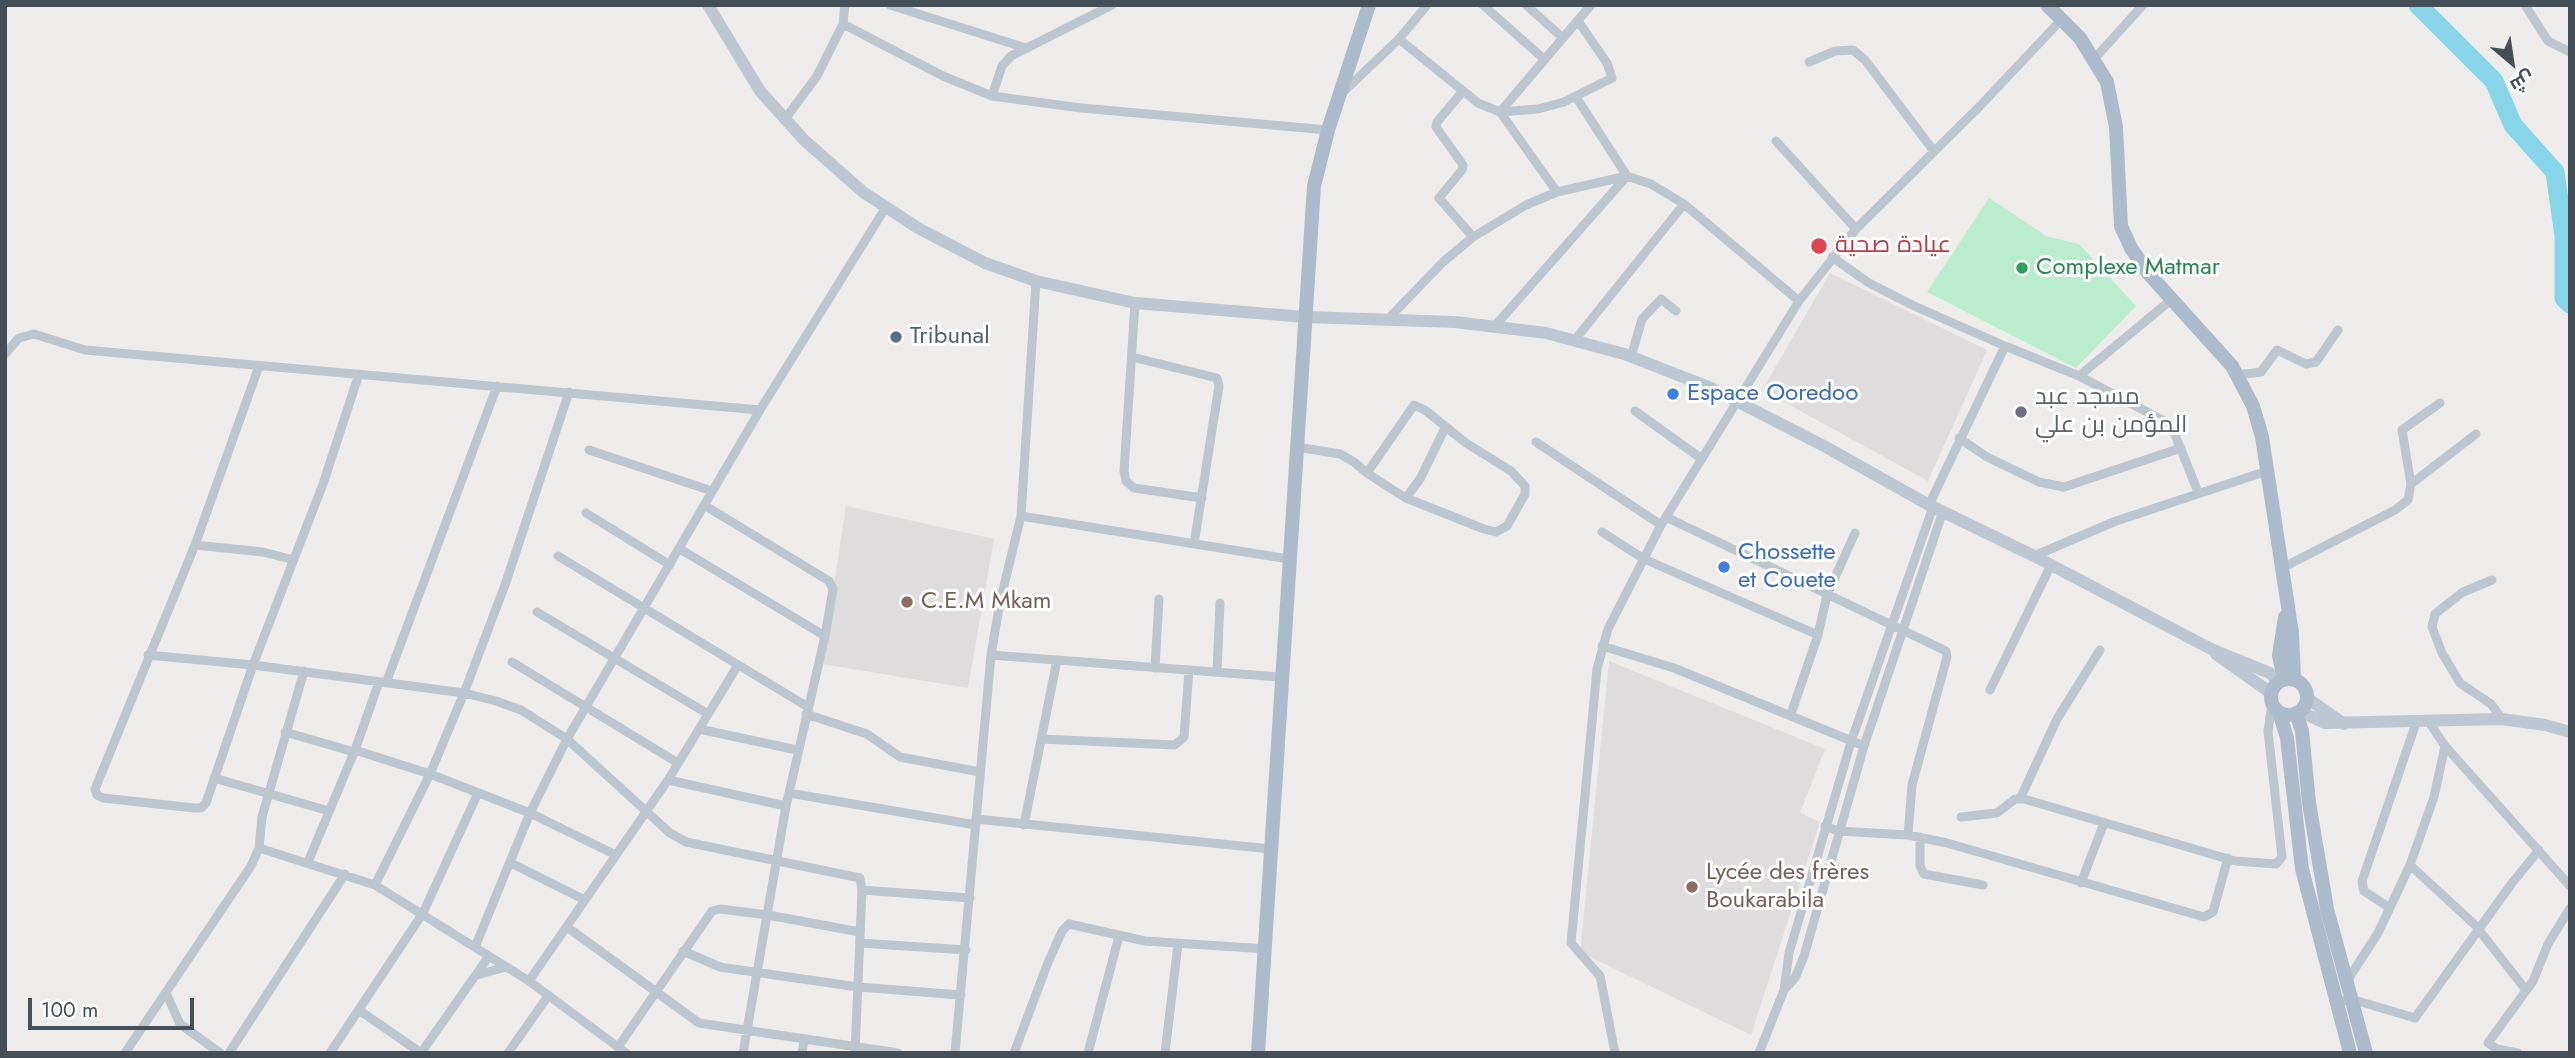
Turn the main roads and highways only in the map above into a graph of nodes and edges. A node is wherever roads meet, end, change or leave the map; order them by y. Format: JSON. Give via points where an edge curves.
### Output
{"nodes":[{"id":1,"x":708,"y":5,"type":"edge"},
{"id":2,"x":1369,"y":5,"type":"edge"},
{"id":3,"x":2047,"y":5,"type":"edge"},
{"id":4,"x":1305,"y":317,"type":"junction"},
{"id":5,"x":2280,"y":692,"type":"junction"},
{"id":6,"x":2301,"y":708,"type":"junction"},
{"id":7,"x":2570,"y":732,"type":"edge"},
{"id":8,"x":2306,"y":773,"type":"junction"},
{"id":9,"x":2290,"y":774,"type":"junction"},
{"id":10,"x":1258,"y":1053,"type":"edge"},
{"id":11,"x":2350,"y":1053,"type":"edge"},
{"id":12,"x":2366,"y":1053,"type":"edge"}],
"edges":[{"from":1,"to":4,"type":"main road","via":[[760,90],[785,120],[863,192],[918,228],[985,262],[1036,281],[1135,303]]},
{"from":2,"to":4,"type":"main road","via":[[1314,186]]},
{"from":3,"to":5,"type":"main road","via":[[2095,58],[2107,82],[2116,127],[2121,226],[2148,272],[2237,374],[2253,406],[2262,437],[2286,605],[2279,655]]},
{"from":4,"to":5,"type":"main road","via":[[1389,318],[1546,333],[1631,357],[1709,387],[2211,649],[2270,673]]},
{"from":4,"to":10,"type":"main road"},
{"from":5,"to":6,"type":"main road"},
{"from":5,"to":6,"type":"main road","via":[[2303,685]]},
{"from":5,"to":9,"type":"main road"},
{"from":6,"to":7,"type":"main road","via":[[2325,723],[2502,719]]},
{"from":6,"to":8,"type":"main road"},
{"from":8,"to":9,"type":"main road"},
{"from":8,"to":12,"type":"main road","via":[[2325,897]]},
{"from":9,"to":11,"type":"main road","via":[[2302,869]]}]}
